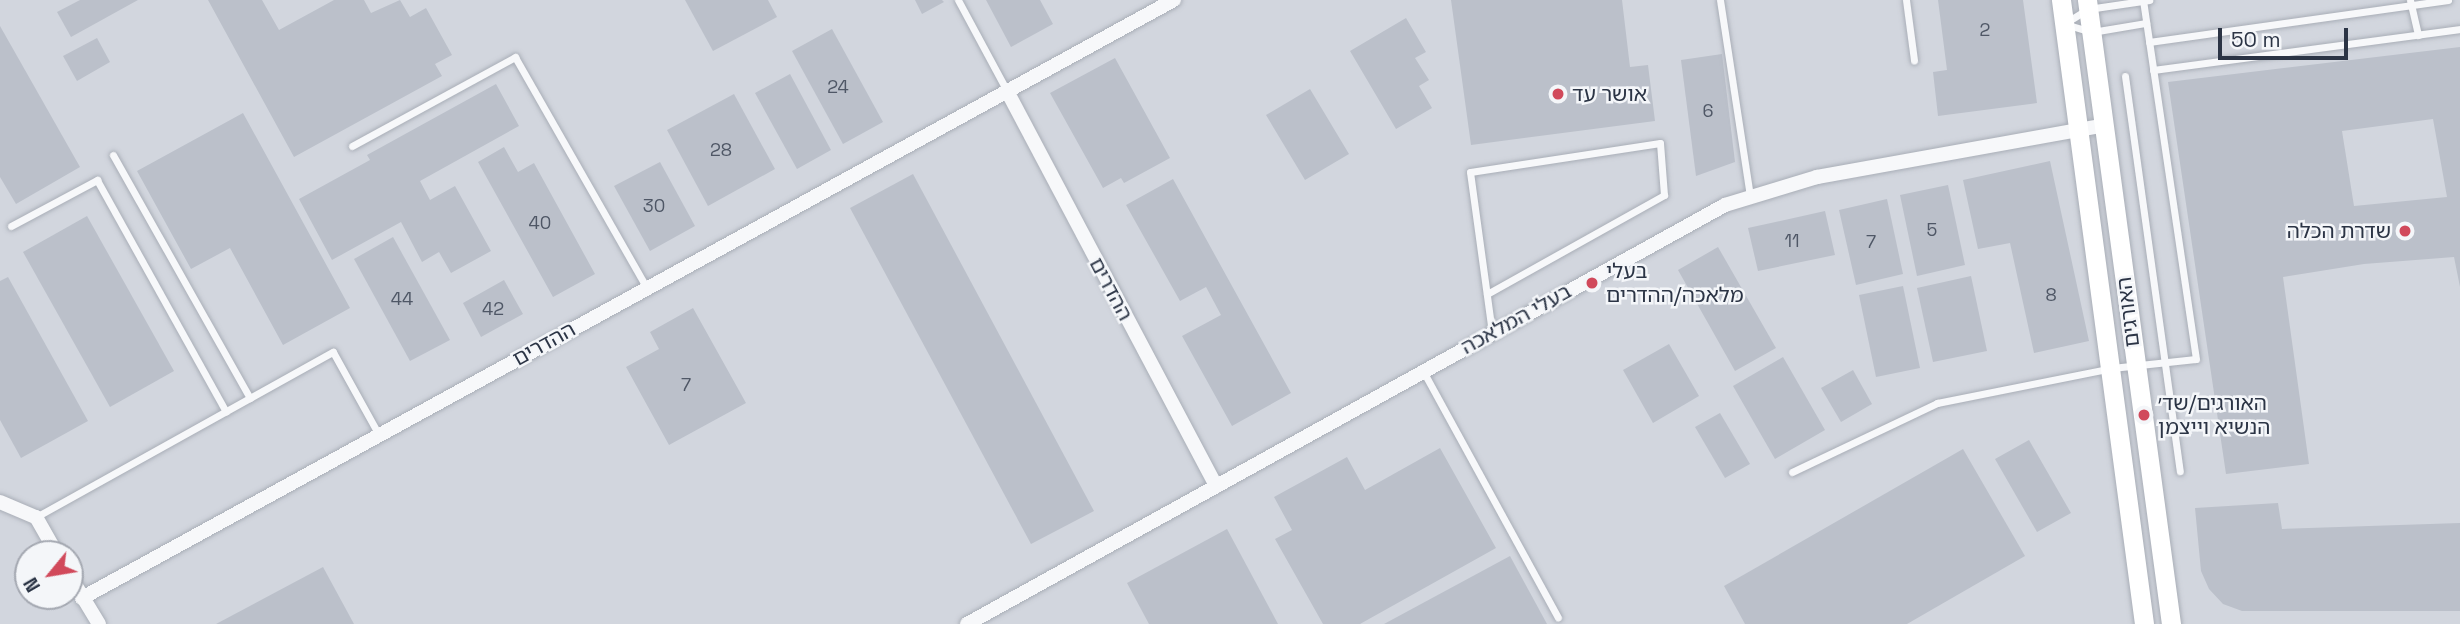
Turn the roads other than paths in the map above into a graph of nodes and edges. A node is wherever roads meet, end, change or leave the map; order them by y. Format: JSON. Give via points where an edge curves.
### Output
{"nodes":[{"id":1,"x":958,"y":0,"type":"edge"},
{"id":2,"x":1174,"y":0,"type":"edge"},
{"id":3,"x":1720,"y":0,"type":"edge"},
{"id":4,"x":1906,"y":0,"type":"edge"},
{"id":5,"x":2061,"y":0,"type":"edge"},
{"id":6,"x":2448,"y":0,"type":"edge"},
{"id":7,"x":2146,"y":1,"type":"edge"},
{"id":8,"x":2411,"y":3,"type":"edge"},
{"id":9,"x":2088,"y":4,"type":"edge"},
{"id":10,"x":2146,"y":23,"type":"junction"},
{"id":11,"x":2064,"y":24,"type":"junction"},
{"id":12,"x":2460,"y":29,"type":"edge"},
{"id":13,"x":2092,"y":32,"type":"junction"},
{"id":14,"x":2418,"y":35,"type":"junction"},
{"id":15,"x":2149,"y":42,"type":"junction"},
{"id":16,"x":1914,"y":60,"type":"dead end"},
{"id":17,"x":2153,"y":70,"type":"junction"},
{"id":18,"x":2125,"y":76,"type":"dead end"},
{"id":19,"x":1007,"y":92,"type":"junction"},
{"id":20,"x":2105,"y":125,"type":"junction"},
{"id":21,"x":2079,"y":129,"type":"junction"},
{"id":22,"x":352,"y":146,"type":"dead end"},
{"id":23,"x":113,"y":155,"type":"dead end"},
{"id":24,"x":1750,"y":196,"type":"junction"},
{"id":25,"x":11,"y":226,"type":"dead end"},
{"id":26,"x":647,"y":288,"type":"junction"},
{"id":27,"x":1487,"y":294,"type":"junction"},
{"id":28,"x":1492,"y":332,"type":"junction"},
{"id":29,"x":2164,"y":361,"type":"junction"},
{"id":30,"x":2134,"y":366,"type":"junction"},
{"id":31,"x":2112,"y":368,"type":"junction"},
{"id":32,"x":1423,"y":371,"type":"junction"},
{"id":33,"x":250,"y":398,"type":"junction"},
{"id":34,"x":226,"y":412,"type":"junction"},
{"id":35,"x":379,"y":435,"type":"junction"},
{"id":36,"x":2180,"y":471,"type":"dead end"},
{"id":37,"x":1792,"y":472,"type":"dead end"},
{"id":38,"x":1216,"y":485,"type":"junction"},
{"id":39,"x":0,"y":502,"type":"edge"},
{"id":40,"x":36,"y":517,"type":"junction"},
{"id":41,"x":49,"y":540,"type":"edge"},
{"id":42,"x":84,"y":597,"type":"edge"},
{"id":43,"x":84,"y":601,"type":"edge"},
{"id":44,"x":1558,"y":618,"type":"dead end"},
{"id":45,"x":2172,"y":622,"type":"edge"},
{"id":46,"x":99,"y":624,"type":"edge"},
{"id":47,"x":967,"y":624,"type":"edge"},
{"id":48,"x":2144,"y":624,"type":"edge"}],
"edges":[{"from":1,"to":19,"type":"lane"},
{"from":2,"to":19,"type":"street","name":"ההדרים"},
{"from":3,"to":24,"type":"lane"},
{"from":4,"to":16,"type":"lane"},
{"from":5,"to":11,"type":"street","name":"האורגים"},
{"from":6,"to":8,"type":"lane"},
{"from":7,"to":9,"type":"lane"},
{"from":7,"to":10,"type":"lane"},
{"from":8,"to":14,"type":"lane"},
{"from":8,"to":15,"type":"lane"},
{"from":9,"to":11,"type":"lane"},
{"from":9,"to":13,"type":"street","name":"האורגים"},
{"from":10,"to":13,"type":"lane"},
{"from":10,"to":15,"type":"lane"},
{"from":11,"to":13,"type":"lane"},
{"from":11,"to":21,"type":"street","name":"האורגים"},
{"from":12,"to":14,"type":"lane"},
{"from":13,"to":20,"type":"street","name":"האורגים"},
{"from":14,"to":17,"type":"lane"},
{"from":15,"to":17,"type":"lane"},
{"from":17,"to":29,"type":"lane","via":[[2196,359]]},
{"from":18,"to":29,"type":"lane"},
{"from":19,"to":26,"type":"street","name":"ההדרים"},
{"from":19,"to":38,"type":"street","name":"ההדרים"},
{"from":20,"to":21,"type":"street","name":"בעלי המלאכה"},
{"from":20,"to":30,"type":"street","name":"האורגים"},
{"from":21,"to":24,"type":"street","name":"בעלי המלאכה","via":[[1816,177]]},
{"from":21,"to":31,"type":"street","name":"האורגים"},
{"from":22,"to":26,"type":"lane","via":[[515,57]]},
{"from":23,"to":33,"type":"lane"},
{"from":24,"to":28,"type":"street","name":"בעלי המלאכה","via":[[1688,224]]},
{"from":25,"to":34,"type":"lane","via":[[97,180]]},
{"from":26,"to":35,"type":"street","name":"ההדרים"},
{"from":27,"to":27,"type":"lane","via":[[1470,172],[1660,143],[1664,195]]},
{"from":27,"to":28,"type":"lane"},
{"from":28,"to":32,"type":"street","name":"בעלי המלאכה"},
{"from":29,"to":30,"type":"lane"},
{"from":29,"to":36,"type":"lane"},
{"from":30,"to":31,"type":"lane"},
{"from":30,"to":45,"type":"street","name":"האורגים"},
{"from":31,"to":37,"type":"lane","via":[[1937,403]]},
{"from":31,"to":48,"type":"street","name":"האורגים"},
{"from":32,"to":38,"type":"street","name":"בעלי המלאכה"},
{"from":32,"to":44,"type":"lane"},
{"from":33,"to":34,"type":"lane"},
{"from":33,"to":35,"type":"lane","via":[[333,352]]},
{"from":34,"to":40,"type":"lane"},
{"from":35,"to":42,"type":"street","name":"ההדרים"},
{"from":38,"to":47,"type":"street","name":"בעלי המלאכה"},
{"from":39,"to":40,"type":"street"},
{"from":40,"to":41,"type":"street"},
{"from":43,"to":46,"type":"street"}]}
